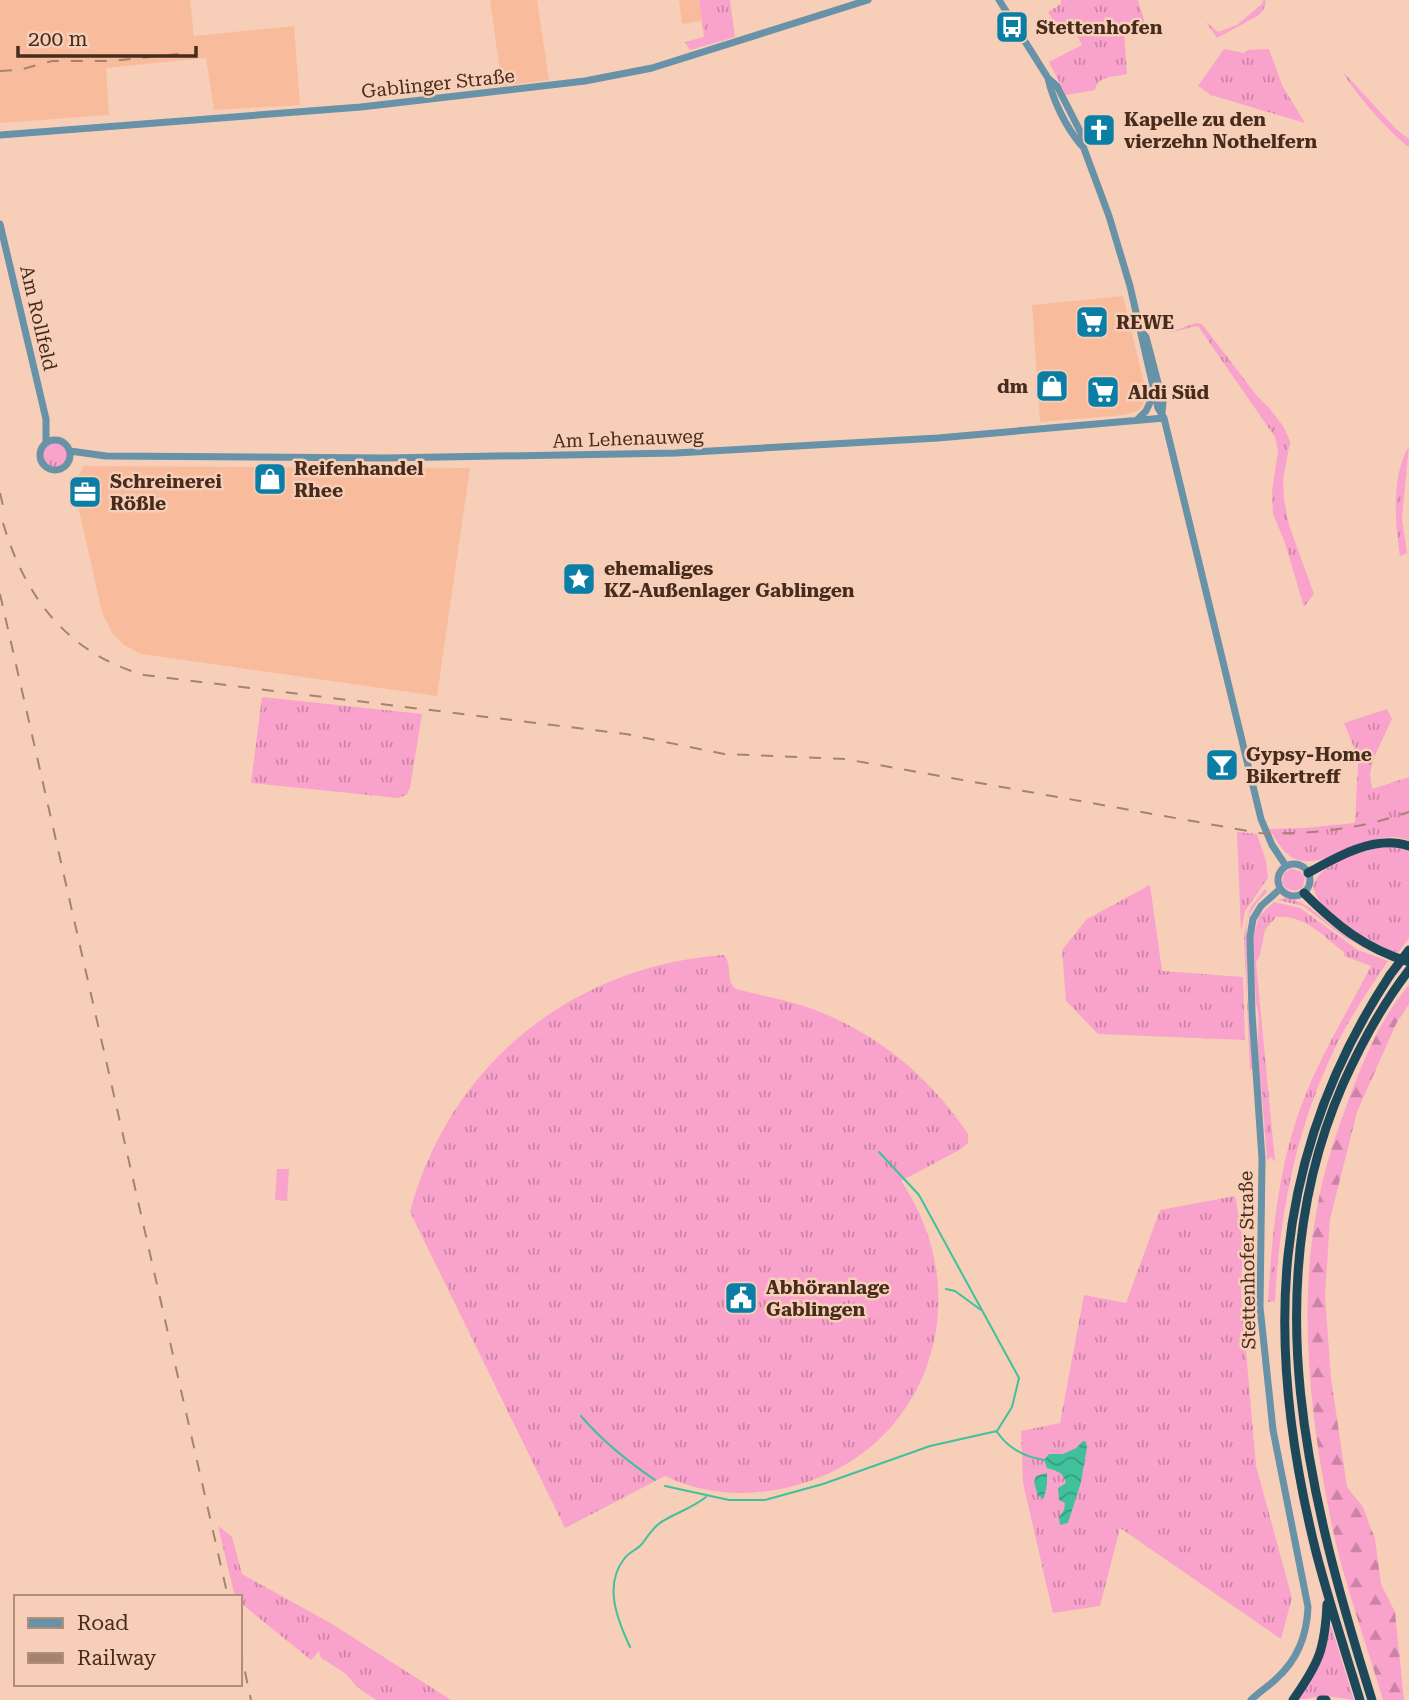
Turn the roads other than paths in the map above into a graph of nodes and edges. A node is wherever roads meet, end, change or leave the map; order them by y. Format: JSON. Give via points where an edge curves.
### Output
{"nodes":[{"id":1,"x":868,"y":0,"type":"edge"},
{"id":2,"x":999,"y":0,"type":"edge"},
{"id":3,"x":0,"y":135,"type":"edge"},
{"id":4,"x":0,"y":223,"type":"edge"},
{"id":5,"x":1140,"y":331,"type":"junction"},
{"id":6,"x":1153,"y":388,"type":"junction"},
{"id":7,"x":1163,"y":416,"type":"junction"},
{"id":8,"x":46,"y":419,"type":"junction"},
{"id":9,"x":1135,"y":422,"type":"junction"},
{"id":10,"x":57,"y":440,"type":"junction"},
{"id":11,"x":46,"y":443,"type":"junction"},
{"id":12,"x":70,"y":451,"type":"junction"},
{"id":13,"x":92,"y":455,"type":"junction"},
{"id":14,"x":69,"y":461,"type":"junction"},
{"id":15,"x":1409,"y":846,"type":"edge"},
{"id":16,"x":1286,"y":866,"type":"junction"},
{"id":17,"x":1308,"y":873,"type":"junction"},
{"id":18,"x":1280,"y":889,"type":"junction"},
{"id":19,"x":1304,"y":892,"type":"junction"},
{"id":20,"x":1409,"y":950,"type":"edge"},
{"id":21,"x":1409,"y":961,"type":"edge"},
{"id":22,"x":1409,"y":970,"type":"edge"},
{"id":23,"x":1328,"y":1595,"type":"junction"},
{"id":24,"x":1251,"y":1700,"type":"edge"},
{"id":25,"x":1293,"y":1700,"type":"edge"},
{"id":26,"x":1360,"y":1700,"type":"edge"},
{"id":27,"x":1372,"y":1700,"type":"edge"}],
"edges":[{"from":1,"to":3,"type":"street","name":"Gablinger Straße","via":[[652,68],[585,81],[361,107]]},
{"from":2,"to":5,"type":"street","via":[[1057,86],[1081,133],[1120,250]]},
{"from":4,"to":8,"type":"street","name":"Am Rollfeld"},
{"from":5,"to":6,"type":"street"},
{"from":5,"to":7,"type":"street","via":[[1146,338]]},
{"from":6,"to":7,"type":"street"},
{"from":6,"to":9,"type":"street","via":[[1150,406]]},
{"from":7,"to":9,"type":"street","name":"Am Lehenauweg"},
{"from":7,"to":16,"type":"street","via":[[1261,819]]},
{"from":8,"to":10,"type":"street","name":"Am Rollfeld"},
{"from":8,"to":11,"type":"street","name":"Am Rollfeld"},
{"from":9,"to":13,"type":"street","name":"Am Lehenauweg","via":[[676,453],[399,458]]},
{"from":10,"to":11,"type":"street"},
{"from":10,"to":12,"type":"street"},
{"from":11,"to":14,"type":"street","via":[[40,455],[46,467],[58,470]]},
{"from":12,"to":13,"type":"street"},
{"from":12,"to":14,"type":"street"},
{"from":13,"to":14,"type":"street"},
{"from":15,"to":17,"type":"highway","via":[[1377,844]]},
{"from":16,"to":17,"type":"street","via":[[1298,865]]},
{"from":16,"to":18,"type":"street","via":[[1278,876]]},
{"from":17,"to":19,"type":"street","via":[[1310,882]]},
{"from":18,"to":19,"type":"street","via":[[1289,896]]},
{"from":18,"to":24,"type":"street","name":"Stettenhofer Straße","via":[[1261,906],[1250,937],[1262,1158],[1260,1307],[1275,1441],[1308,1606],[1300,1648],[1290,1664]]},
{"from":19,"to":21,"type":"highway","via":[[1354,937]]},
{"from":20,"to":23,"type":"highway","bridge":true,"via":[[1354,1035],[1321,1108],[1298,1187],[1287,1254],[1285,1335],[1292,1420],[1304,1498]]},
{"from":22,"to":27,"type":"highway","via":[[1358,1051],[1327,1125],[1306,1206],[1296,1288],[1298,1366],[1311,1474],[1336,1581]]},
{"from":23,"to":25,"type":"highway","via":[[1322,1652]]},
{"from":23,"to":26,"type":"highway"}]}
